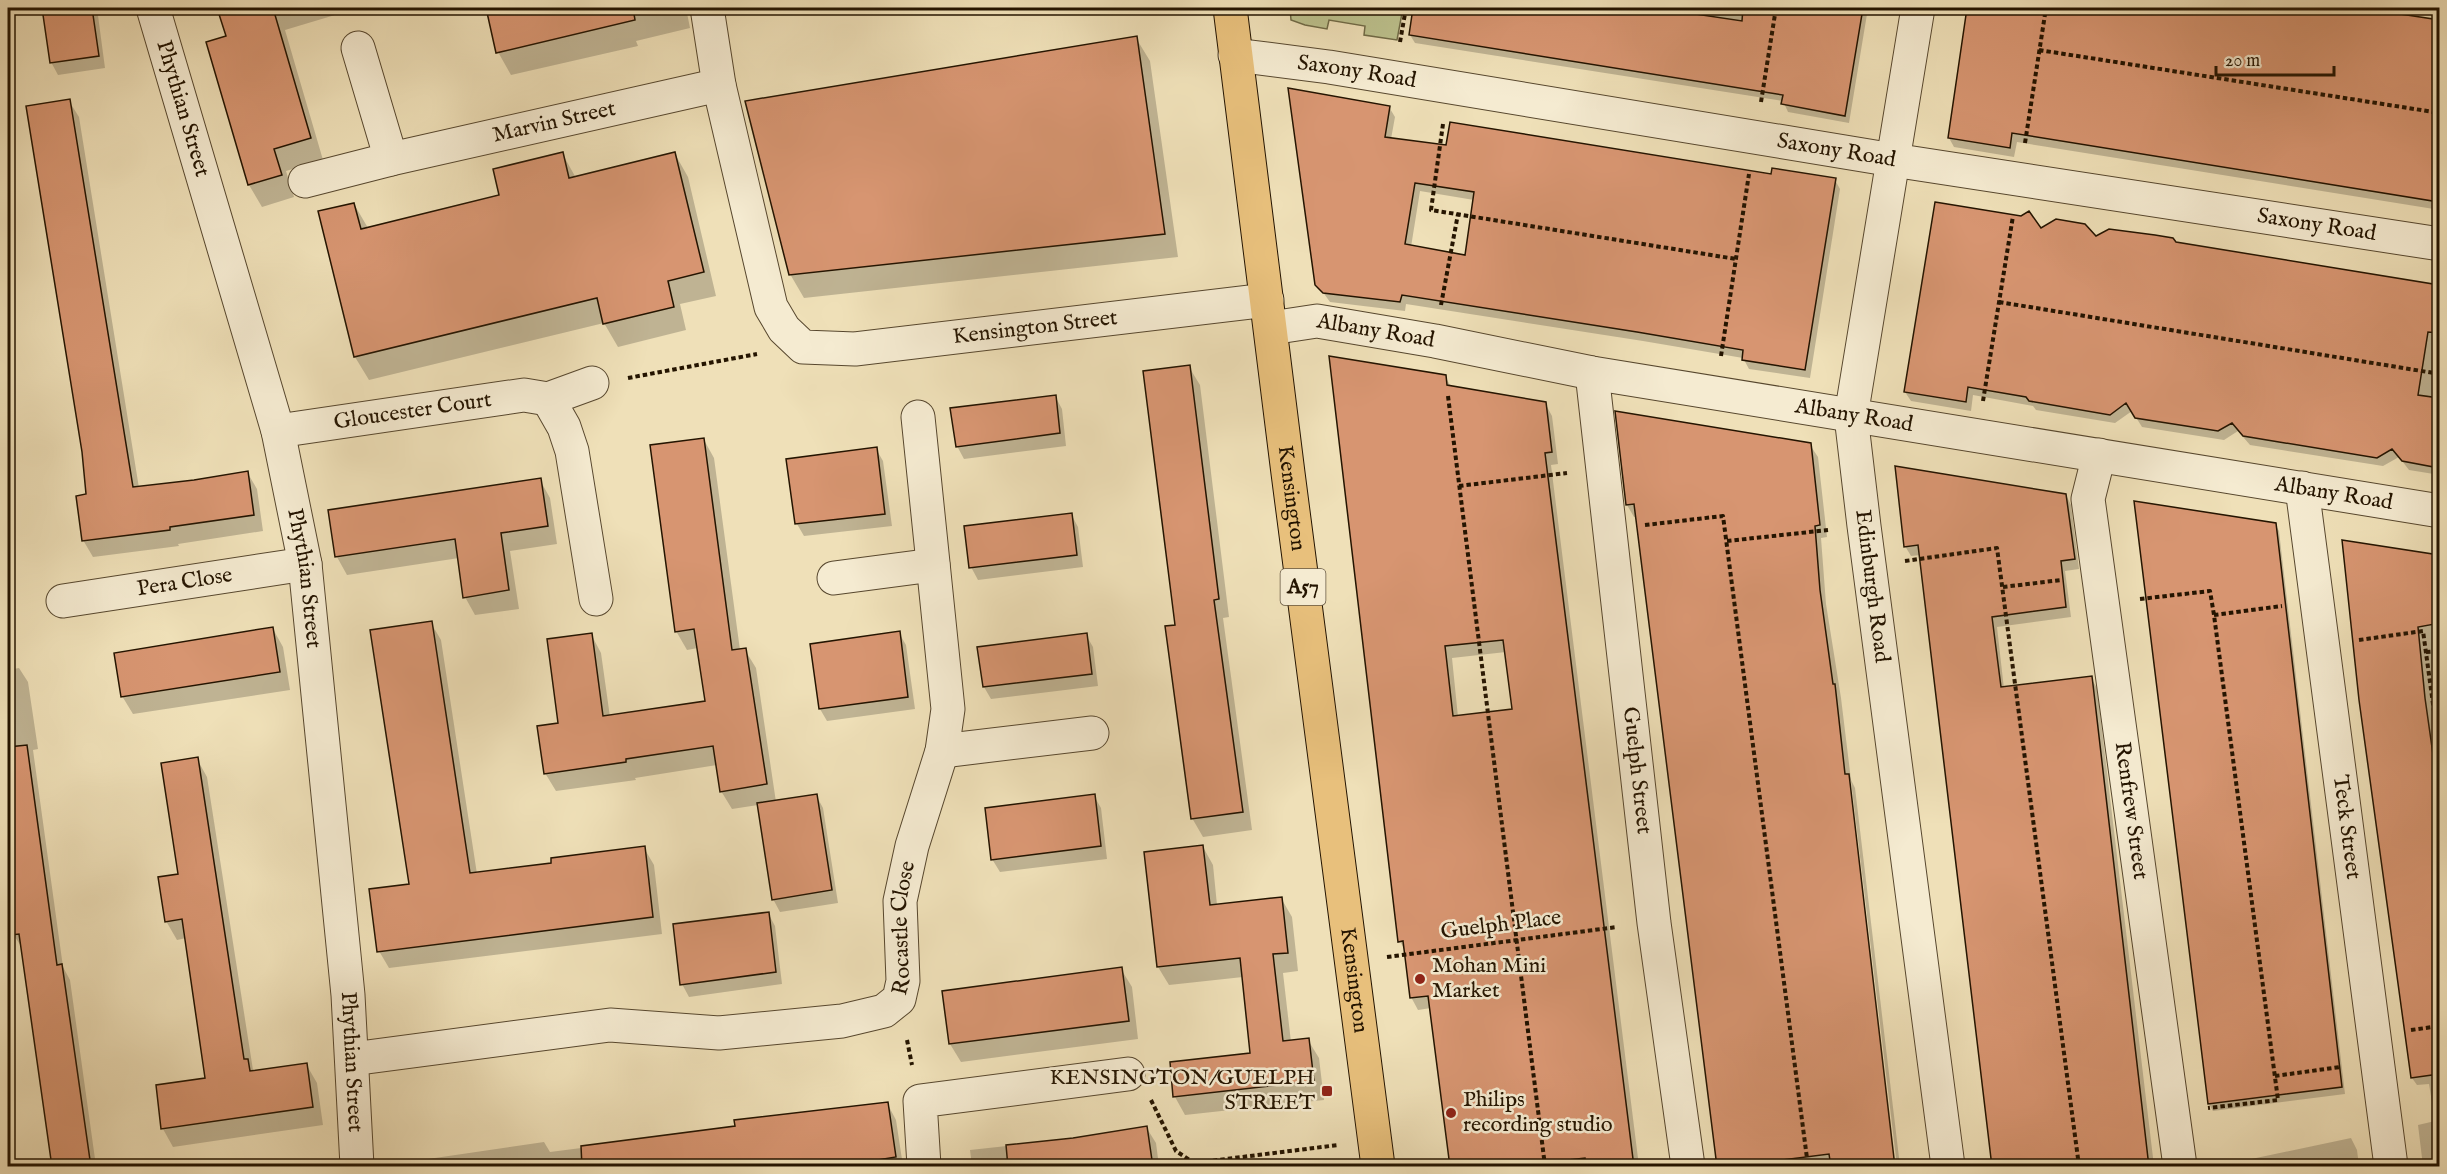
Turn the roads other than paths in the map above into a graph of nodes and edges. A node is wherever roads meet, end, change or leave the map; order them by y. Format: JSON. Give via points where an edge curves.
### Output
{"nodes":[{"id":1,"x":153,"y":8,"type":"edge"},
{"id":2,"x":707,"y":8,"type":"edge"},
{"id":3,"x":1230,"y":8,"type":"edge"},
{"id":4,"x":1918,"y":8,"type":"edge"},
{"id":5,"x":358,"y":48,"type":"dead end"},
{"id":6,"x":1235,"y":55,"type":"junction"},
{"id":7,"x":719,"y":85,"type":"junction"},
{"id":8,"x":391,"y":159,"type":"junction"},
{"id":9,"x":1893,"y":160,"type":"junction"},
{"id":10,"x":305,"y":181,"type":"dead end"},
{"id":11,"x":2439,"y":244,"type":"edge"},
{"id":12,"x":1269,"y":314,"type":"junction"},
{"id":13,"x":1592,"y":373,"type":"junction"},
{"id":14,"x":592,"y":384,"type":"road end"},
{"id":15,"x":548,"y":399,"type":"junction"},
{"id":16,"x":1851,"y":416,"type":"junction"},
{"id":17,"x":918,"y":417,"type":"dead end"},
{"id":18,"x":278,"y":431,"type":"junction"},
{"id":19,"x":2099,"y":455,"type":"junction"},
{"id":20,"x":2302,"y":488,"type":"junction"},
{"id":21,"x":2439,"y":511,"type":"edge"},
{"id":22,"x":305,"y":564,"type":"junction"},
{"id":23,"x":933,"y":565,"type":"junction"},
{"id":24,"x":834,"y":578,"type":"dead end"},
{"id":25,"x":596,"y":599,"type":"dead end"},
{"id":26,"x":63,"y":601,"type":"dead end"},
{"id":27,"x":1092,"y":732,"type":"dead end"},
{"id":28,"x":942,"y":750,"type":"junction"},
{"id":29,"x":352,"y":1059,"type":"junction"},
{"id":30,"x":1128,"y":1074,"type":"road end"},
{"id":31,"x":1377,"y":1154,"type":"edge"},
{"id":32,"x":357,"y":1167,"type":"edge"},
{"id":33,"x":924,"y":1167,"type":"edge"},
{"id":34,"x":1688,"y":1167,"type":"edge"},
{"id":35,"x":1948,"y":1167,"type":"edge"},
{"id":36,"x":2180,"y":1167,"type":"edge"},
{"id":37,"x":2391,"y":1167,"type":"edge"}],
"edges":[{"from":1,"to":18,"type":"street","name":"Phythian Street"},
{"from":2,"to":7,"type":"street"},
{"from":3,"to":6,"type":"main road","name":"Kensington","number":"A57"},
{"from":4,"to":9,"type":"street","name":"Edinburgh Road"},
{"from":5,"to":8,"type":"street"},
{"from":6,"to":9,"type":"street","name":"Saxony Road"},
{"from":6,"to":12,"type":"main road","name":"Kensington","number":"A57"},
{"from":7,"to":8,"type":"street","name":"Marvin Street"},
{"from":7,"to":12,"type":"street","name":"Kensington Street","via":[[771,307],[784,330],[803,347],[855,349]]},
{"from":8,"to":10,"type":"street","name":"Marvin Street"},
{"from":9,"to":11,"type":"street","name":"Saxony Road"},
{"from":9,"to":16,"type":"street","name":"Edinburgh Road"},
{"from":12,"to":13,"type":"street","name":"Albany Road","via":[[1435,341]]},
{"from":12,"to":31,"type":"main road","name":"Kensington","number":"A57"},
{"from":13,"to":16,"type":"street","name":"Albany Road"},
{"from":13,"to":34,"type":"street","name":"Guelph Street","via":[[1654,923]]},
{"from":14,"to":15,"type":"street","name":"Gloucester Court"},
{"from":15,"to":18,"type":"street","name":"Gloucester Court","via":[[524,395]]},
{"from":15,"to":25,"type":"street","via":[[572,451]]},
{"from":16,"to":19,"type":"street","name":"Albany Road"},
{"from":16,"to":35,"type":"street","name":"Edinburgh Road"},
{"from":17,"to":23,"type":"street","name":"Rocastle Close"},
{"from":18,"to":22,"type":"street","name":"Phythian Street"},
{"from":19,"to":20,"type":"street","name":"Albany Road"},
{"from":19,"to":36,"type":"street","name":"Renfrew Street","via":[[2088,499]]},
{"from":20,"to":21,"type":"street","name":"Albany Road"},
{"from":20,"to":37,"type":"street","name":"Teck Street"},
{"from":22,"to":26,"type":"street","name":"Pera Close"},
{"from":22,"to":29,"type":"street","name":"Phythian Street"},
{"from":23,"to":24,"type":"street"},
{"from":23,"to":28,"type":"street","name":"Rocastle Close","via":[[948,709]]},
{"from":27,"to":28,"type":"street"},
{"from":28,"to":29,"type":"street","name":"Rocastle Close","via":[[912,846],[900,901],[903,981],[899,999],[884,1011],[842,1021],[719,1033],[610,1025]]},
{"from":29,"to":32,"type":"street","name":"Phythian Street"},
{"from":30,"to":33,"type":"street","via":[[920,1101]]}]}
